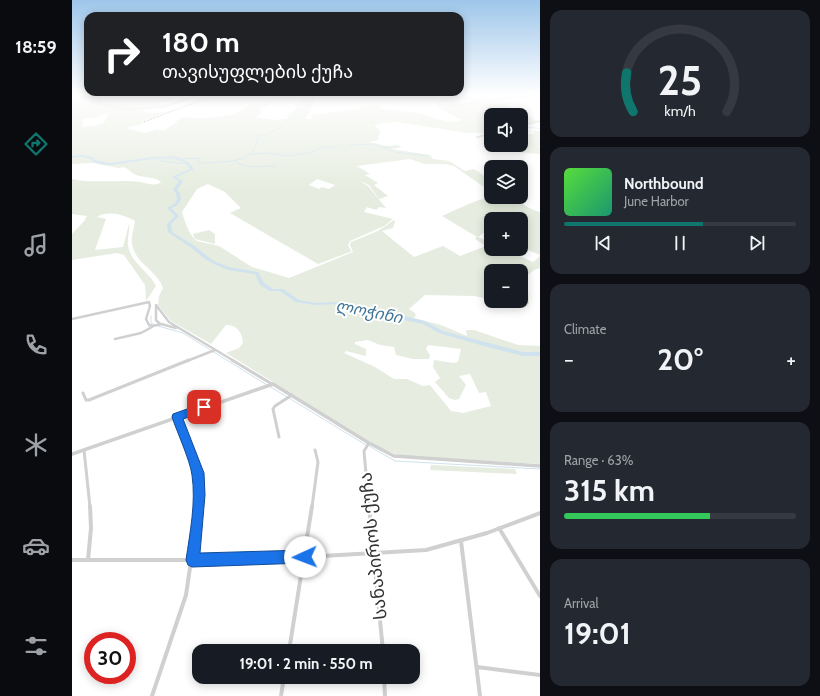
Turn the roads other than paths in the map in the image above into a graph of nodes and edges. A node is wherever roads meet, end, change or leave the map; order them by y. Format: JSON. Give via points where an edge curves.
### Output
{"nodes":[{"id":1,"x":484,"y":135,"type":"edge"},
{"id":2,"x":476,"y":137,"type":"dead end"},
{"id":3,"x":72,"y":319,"type":"edge"},
{"id":4,"x":161,"y":324,"type":"junction"},
{"id":5,"x":153,"y":326,"type":"junction"},
{"id":6,"x":181,"y":329,"type":"junction"},
{"id":7,"x":115,"y":339,"type":"dead end"},
{"id":8,"x":215,"y":350,"type":"junction"},
{"id":9,"x":273,"y":384,"type":"junction"},
{"id":10,"x":83,"y":393,"type":"dead end"},
{"id":11,"x":292,"y":395,"type":"junction"},
{"id":12,"x":177,"y":417,"type":"junction"},
{"id":13,"x":279,"y":437,"type":"dead end"},
{"id":14,"x":369,"y":443,"type":"junction"},
{"id":15,"x":84,"y":450,"type":"junction"},
{"id":16,"x":315,"y":450,"type":"dead end"},
{"id":17,"x":72,"y":454,"type":"edge"},
{"id":18,"x":540,"y":466,"type":"edge"},
{"id":19,"x":540,"y":513,"type":"edge"},
{"id":20,"x":499,"y":528,"type":"junction"},
{"id":21,"x":460,"y":541,"type":"junction"},
{"id":22,"x":374,"y":554,"type":"junction"},
{"id":23,"x":305,"y":557,"type":"junction"},
{"id":24,"x":72,"y":560,"type":"edge"},
{"id":25,"x":88,"y":560,"type":"junction"},
{"id":26,"x":192,"y":560,"type":"junction"},
{"id":27,"x":540,"y":596,"type":"edge"},
{"id":28,"x":290,"y":644,"type":"edge"},
{"id":29,"x":382,"y":644,"type":"edge"},
{"id":30,"x":477,"y":667,"type":"junction"},
{"id":31,"x":540,"y":675,"type":"edge"},
{"id":32,"x":283,"y":684,"type":"edge"},
{"id":33,"x":384,"y":684,"type":"edge"},
{"id":34,"x":152,"y":696,"type":"edge"},
{"id":35,"x":281,"y":696,"type":"edge"},
{"id":36,"x":385,"y":696,"type":"edge"},
{"id":37,"x":480,"y":696,"type":"edge"}],
"edges":[{"from":1,"to":2,"type":"street"},
{"from":3,"to":5,"type":"street","via":[[149,302],[146,320]]},
{"from":4,"to":5,"type":"street"},
{"from":4,"to":6,"type":"street"},
{"from":4,"to":6,"type":"street","via":[[156,320],[156,305],[169,322]]},
{"from":5,"to":7,"type":"street","via":[[141,333]]},
{"from":6,"to":8,"type":"street"},
{"from":8,"to":9,"type":"street"},
{"from":8,"to":10,"type":"street","via":[[89,400],[86,400]]},
{"from":9,"to":11,"type":"street"},
{"from":9,"to":12,"type":"street"},
{"from":11,"to":13,"type":"street","via":[[273,409]]},
{"from":11,"to":14,"type":"street"},
{"from":12,"to":15,"type":"street"},
{"from":12,"to":26,"type":"street","via":[[198,473],[198,518]]},
{"from":14,"to":18,"type":"street","via":[[401,458]]},
{"from":14,"to":22,"type":"street","name":"სანაპიროს ქუჩა","via":[[364,451]]},
{"from":15,"to":17,"type":"street"},
{"from":15,"to":25,"type":"street","via":[[91,528]]},
{"from":16,"to":23,"type":"street","via":[[318,462]]},
{"from":19,"to":20,"type":"street"},
{"from":20,"to":21,"type":"street"},
{"from":20,"to":27,"type":"street"},
{"from":21,"to":22,"type":"street","via":[[426,550]]},
{"from":21,"to":30,"type":"street"},
{"from":22,"to":23,"type":"street"},
{"from":22,"to":29,"type":"street","name":"სანაპიროს ქუჩა"},
{"from":23,"to":26,"type":"street"},
{"from":23,"to":28,"type":"street"},
{"from":24,"to":25,"type":"street"},
{"from":25,"to":26,"type":"street"},
{"from":26,"to":34,"type":"street","via":[[186,595]]},
{"from":30,"to":31,"type":"street"},
{"from":30,"to":37,"type":"street"},
{"from":32,"to":35,"type":"street"},
{"from":33,"to":36,"type":"street"}]}
